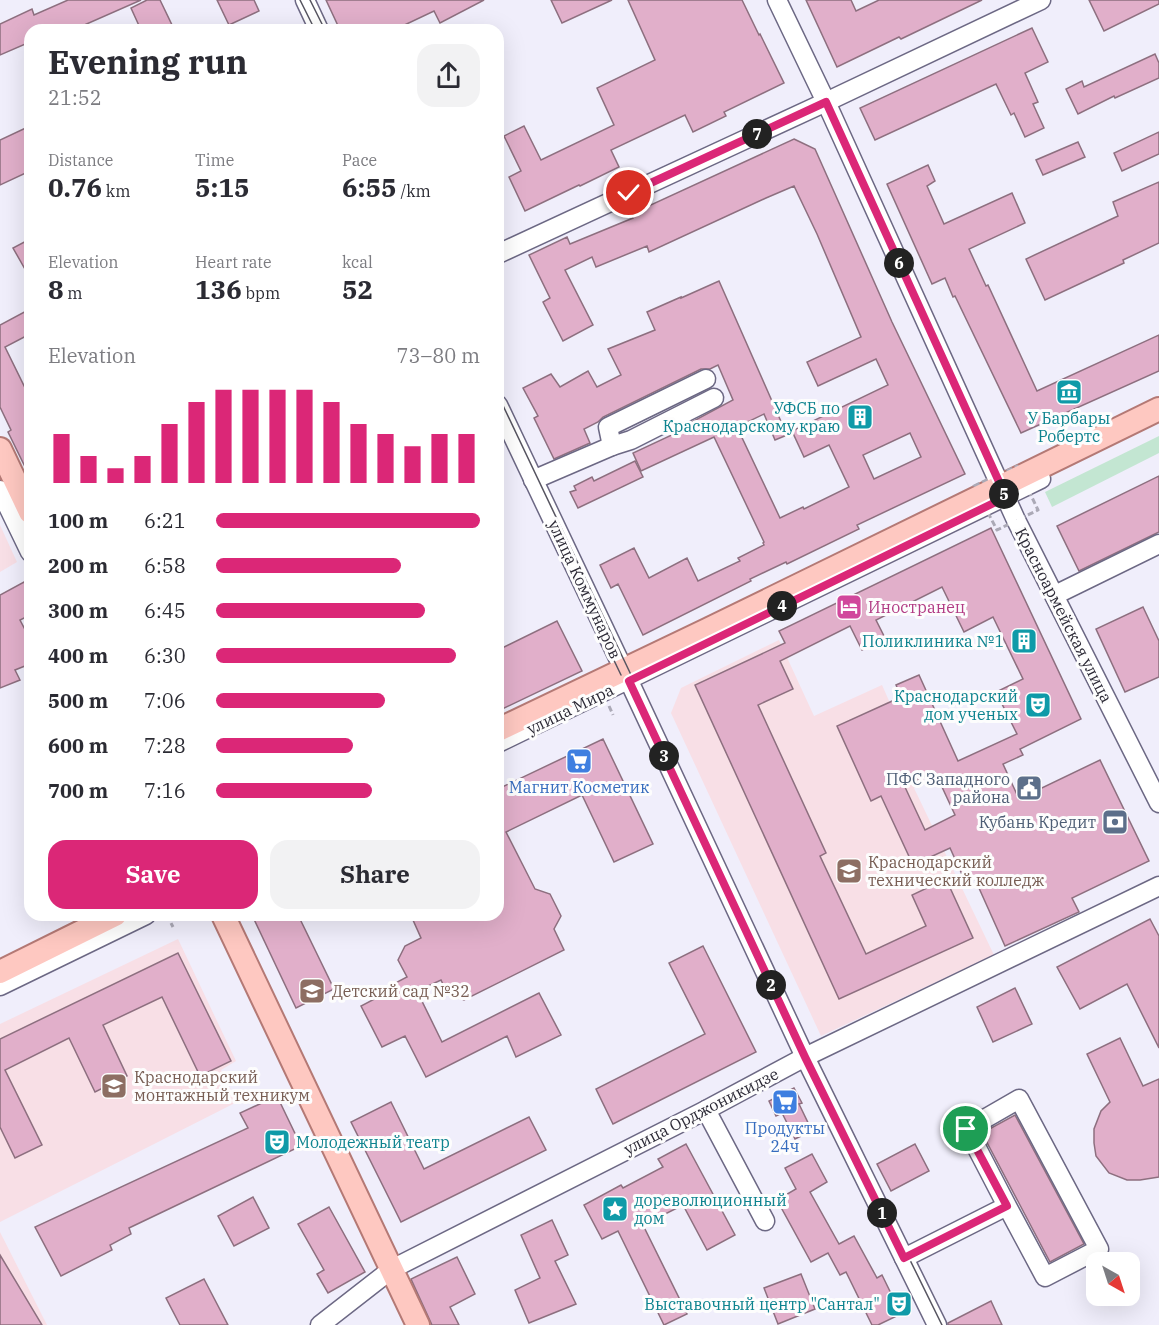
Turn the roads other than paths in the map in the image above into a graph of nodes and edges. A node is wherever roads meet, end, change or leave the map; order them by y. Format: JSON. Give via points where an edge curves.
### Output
{"nodes":[{"id":1,"x":305,"y":0,"type":"edge"},
{"id":2,"x":777,"y":0,"type":"edge"},
{"id":3,"x":1041,"y":0,"type":"edge"},
{"id":4,"x":316,"y":24,"type":"edge"},
{"id":5,"x":826,"y":102,"type":"junction"},
{"id":6,"x":504,"y":251,"type":"edge"},
{"id":7,"x":706,"y":379,"type":"dead end"},
{"id":8,"x":714,"y":398,"type":"dead end"},
{"id":9,"x":1159,"y":409,"type":"edge"},
{"id":10,"x":504,"y":418,"type":"edge"},
{"id":11,"x":1159,"y":421,"type":"edge"},
{"id":12,"x":612,"y":446,"type":"junction"},
{"id":13,"x":0,"y":449,"type":"edge"},
{"id":14,"x":533,"y":480,"type":"junction"},
{"id":15,"x":11,"y":483,"type":"edge"},
{"id":16,"x":1003,"y":491,"type":"junction"},
{"id":17,"x":24,"y":503,"type":"edge"},
{"id":18,"x":24,"y":530,"type":"edge"},
{"id":19,"x":1159,"y":544,"type":"edge"},
{"id":20,"x":1055,"y":595,"type":"junction"},
{"id":21,"x":626,"y":675,"type":"junction"},
{"id":22,"x":504,"y":726,"type":"edge"},
{"id":23,"x":504,"y":740,"type":"edge"},
{"id":24,"x":1159,"y":803,"type":"edge"},
{"id":25,"x":1159,"y":886,"type":"edge"},
{"id":26,"x":103,"y":921,"type":"edge"},
{"id":27,"x":134,"y":921,"type":"edge"},
{"id":28,"x":227,"y":921,"type":"edge"},
{"id":29,"x":0,"y":972,"type":"edge"},
{"id":30,"x":0,"y":986,"type":"edge"},
{"id":31,"x":805,"y":1057,"type":"junction"},
{"id":32,"x":706,"y":1110,"type":"junction"},
{"id":33,"x":1007,"y":1206,"type":"junction"},
{"id":34,"x":765,"y":1221,"type":"dead end"},
{"id":35,"x":904,"y":1258,"type":"junction"},
{"id":36,"x":392,"y":1269,"type":"junction"},
{"id":37,"x":320,"y":1325,"type":"edge"},
{"id":38,"x":418,"y":1325,"type":"edge"},
{"id":39,"x":937,"y":1325,"type":"edge"}],
"edges":[{"from":1,"to":4,"type":"street"},
{"from":2,"to":5,"type":"street","name":"Красноармейская улица"},
{"from":3,"to":5,"type":"street"},
{"from":5,"to":6,"type":"street"},
{"from":5,"to":16,"type":"street","name":"Красноармейская улица"},
{"from":7,"to":12,"type":"street","via":[[608,428]]},
{"from":8,"to":12,"type":"street"},
{"from":9,"to":16,"type":"main road","name":"улица Мира"},
{"from":10,"to":14,"type":"street","name":"улица Коммунаров"},
{"from":11,"to":16,"type":"street","name":"улица Мира"},
{"from":12,"to":14,"type":"street"},
{"from":13,"to":15,"type":"main road"},
{"from":14,"to":21,"type":"street","name":"улица Коммунаров"},
{"from":15,"to":17,"type":"main road"},
{"from":15,"to":18,"type":"street"},
{"from":16,"to":20,"type":"street","name":"Красноармейская улица"},
{"from":16,"to":21,"type":"main road","name":"улица Мира","via":[[707,630]]},
{"from":19,"to":20,"type":"street"},
{"from":20,"to":24,"type":"street","name":"Красноармейская улица"},
{"from":21,"to":22,"type":"main road","name":"улица Мира"},
{"from":21,"to":23,"type":"street","name":"улица Мира"},
{"from":21,"to":31,"type":"street","name":"улица Коммунаров"},
{"from":25,"to":31,"type":"street","name":"улица Орджоникидзе"},
{"from":26,"to":29,"type":"main road"},
{"from":27,"to":30,"type":"street"},
{"from":28,"to":36,"type":"main road"},
{"from":31,"to":32,"type":"street","name":"улица Орджоникидзе"},
{"from":31,"to":35,"type":"street","name":"улица Коммунаров"},
{"from":32,"to":34,"type":"street"},
{"from":32,"to":36,"type":"street","name":"улица Орджоникидзе"},
{"from":33,"to":33,"type":"street","via":[[1045,1277],[1099,1249],[1019,1099],[966,1129]]},
{"from":33,"to":35,"type":"street"},
{"from":35,"to":39,"type":"street","name":"улица Коммунаров"},
{"from":36,"to":37,"type":"street","name":"улица Орджоникидзе"},
{"from":36,"to":38,"type":"main road"}]}
